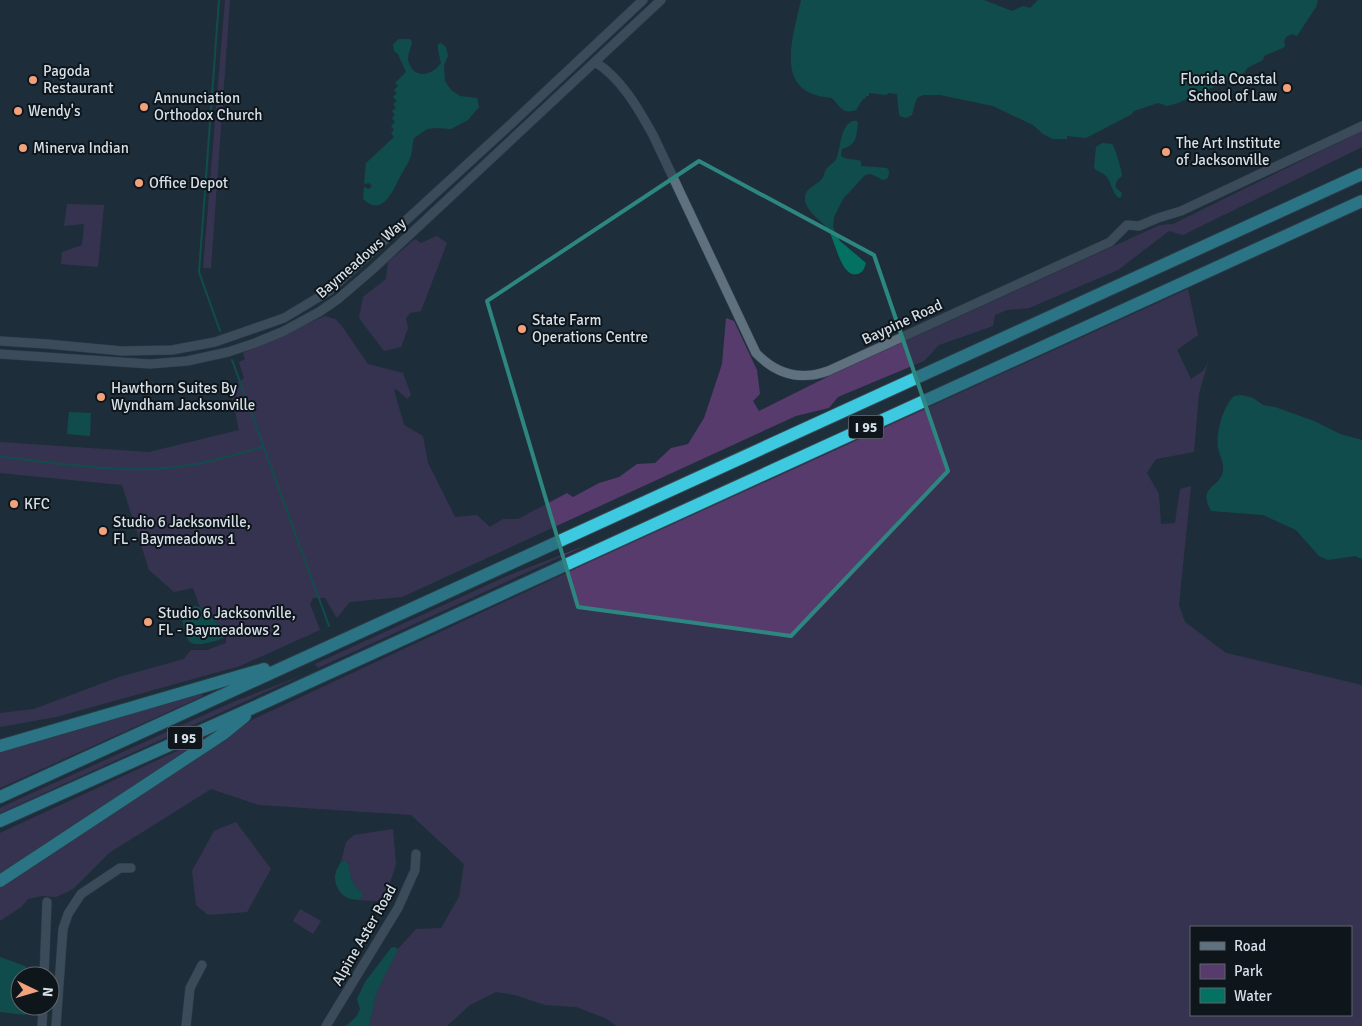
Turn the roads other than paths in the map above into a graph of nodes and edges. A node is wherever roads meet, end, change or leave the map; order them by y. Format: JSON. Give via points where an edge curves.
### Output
{"nodes":[{"id":1,"x":643,"y":0,"type":"edge"},
{"id":2,"x":661,"y":0,"type":"edge"},
{"id":3,"x":594,"y":62,"type":"junction"},
{"id":4,"x":1362,"y":126,"type":"edge"},
{"id":5,"x":1362,"y":174,"type":"edge"},
{"id":6,"x":1362,"y":201,"type":"edge"},
{"id":7,"x":0,"y":341,"type":"edge"},
{"id":8,"x":151,"y":352,"type":"junction"},
{"id":9,"x":0,"y":354,"type":"edge"},
{"id":10,"x":150,"y":364,"type":"junction"},
{"id":11,"x":305,"y":658,"type":"junction"},
{"id":12,"x":259,"y":705,"type":"junction"},
{"id":13,"x":0,"y":739,"type":"edge"},
{"id":14,"x":17,"y":742,"type":"junction"},
{"id":15,"x":0,"y":746,"type":"edge"},
{"id":16,"x":0,"y":796,"type":"edge"},
{"id":17,"x":0,"y":821,"type":"edge"},
{"id":18,"x":416,"y":854,"type":"dead end"},
{"id":19,"x":131,"y":868,"type":"dead end"},
{"id":20,"x":0,"y":880,"type":"edge"},
{"id":21,"x":47,"y":902,"type":"dead end"},
{"id":22,"x":202,"y":965,"type":"dead end"},
{"id":23,"x":44,"y":966,"type":"edge"},
{"id":24,"x":56,"y":1026,"type":"edge"},
{"id":25,"x":186,"y":1026,"type":"edge"},
{"id":26,"x":326,"y":1026,"type":"edge"}],
"edges":[{"from":1,"to":8,"type":"street","name":"Baymeadows Way","via":[[329,291],[284,318],[257,328],[215,342]]},
{"from":2,"to":3,"type":"street","name":"Baymeadows Way"},
{"from":3,"to":4,"type":"street","name":"Baypine Road","via":[[606,69],[619,84],[653,135],[756,353],[775,368],[800,376],[828,372],[1110,242],[1127,225],[1139,226],[1181,210]]},
{"from":3,"to":10,"type":"street","name":"Baymeadows Way","via":[[338,299],[255,343],[228,352]]},
{"from":5,"to":11,"type":"highway","number":"I 95"},
{"from":6,"to":12,"type":"highway","number":"I 95"},
{"from":7,"to":8,"type":"street","name":"Baymeadows Way"},
{"from":8,"to":10,"type":"street"},
{"from":9,"to":10,"type":"street","name":"Baymeadows Way"},
{"from":11,"to":14,"type":"highway"},
{"from":11,"to":16,"type":"highway","number":"I 95"},
{"from":12,"to":17,"type":"highway","number":"I 95"},
{"from":12,"to":20,"type":"highway","via":[[223,734]]},
{"from":13,"to":14,"type":"highway"},
{"from":14,"to":15,"type":"highway"},
{"from":18,"to":26,"type":"street","name":"Alpine Aster Road","via":[[415,870],[398,908]]},
{"from":19,"to":24,"type":"street","via":[[120,868],[81,894],[68,914],[62,929]]},
{"from":21,"to":23,"type":"street"},
{"from":22,"to":25,"type":"street","via":[[190,988]]}]}
